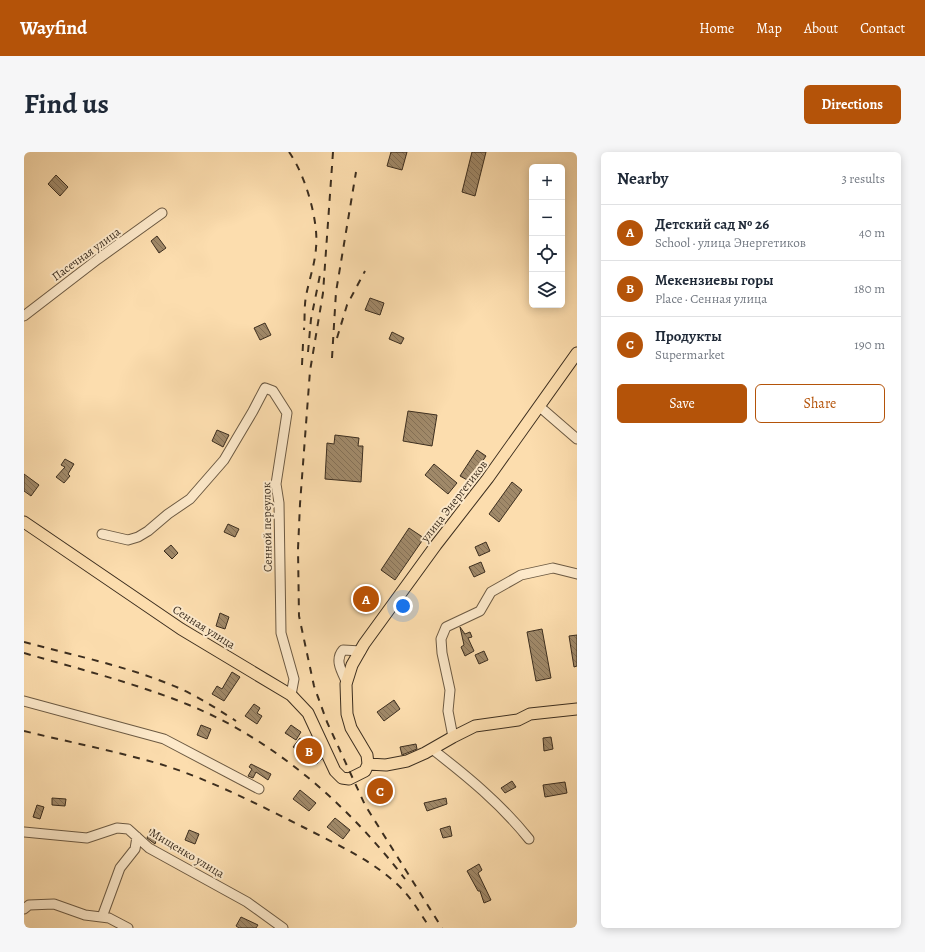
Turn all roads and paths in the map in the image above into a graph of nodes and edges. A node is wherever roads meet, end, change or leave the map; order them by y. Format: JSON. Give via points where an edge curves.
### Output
{"nodes":[{"id":1,"x":162,"y":213,"type":"dead end"},
{"id":2,"x":24,"y":316,"type":"edge"},
{"id":3,"x":577,"y":353,"type":"edge"},
{"id":4,"x":540,"y":407,"type":"junction"},
{"id":5,"x":577,"y":439,"type":"edge"},
{"id":6,"x":24,"y":522,"type":"edge"},
{"id":7,"x":102,"y":534,"type":"dead end"},
{"id":8,"x":577,"y":574,"type":"edge"},
{"id":9,"x":360,"y":651,"type":"junction"},
{"id":10,"x":347,"y":683,"type":"junction"},
{"id":11,"x":291,"y":695,"type":"junction"},
{"id":12,"x":24,"y":701,"type":"edge"},
{"id":13,"x":577,"y":709,"type":"edge"},
{"id":14,"x":453,"y":736,"type":"junction"},
{"id":15,"x":432,"y":749,"type":"junction"},
{"id":16,"x":368,"y":764,"type":"junction"},
{"id":17,"x":259,"y":789,"type":"dead end"},
{"id":18,"x":24,"y":832,"type":"edge"},
{"id":19,"x":137,"y":837,"type":"junction"},
{"id":20,"x":529,"y":838,"type":"dead end"},
{"id":21,"x":24,"y":910,"type":"edge"},
{"id":22,"x":102,"y":917,"type":"junction"},
{"id":23,"x":128,"y":928,"type":"edge"},
{"id":24,"x":283,"y":928,"type":"edge"}],
"edges":[{"from":1,"to":2,"type":"street","name":"Пасечная улица"},
{"from":3,"to":4,"type":"main road","name":"улица Энергетиков"},
{"from":4,"to":5,"type":"street"},
{"from":4,"to":9,"type":"main road","name":"улица Энергетиков"},
{"from":6,"to":11,"type":"main road","name":"Сенная улица","via":[[181,629]]},
{"from":7,"to":11,"type":"street","name":"Сенной переулок","via":[[128,540],[138,537],[190,499],[224,460],[265,388],[273,391],[287,413],[276,484],[279,503],[281,633],[294,680]]},
{"from":8,"to":14,"type":"street","via":[[553,568],[521,575],[491,592],[480,611],[446,627],[441,639],[450,690],[448,711]]},
{"from":9,"to":10,"type":"main road","name":"улица Энергетиков","via":[[352,665]]},
{"from":9,"to":10,"type":"street","via":[[343,650],[339,654],[338,661]]},
{"from":10,"to":16,"type":"main road","name":"улица Энергетиков","via":[[348,720],[367,755]]},
{"from":11,"to":16,"type":"main road","name":"Сенная улица","via":[[308,713],[335,771],[342,778],[349,779],[361,774]]},
{"from":12,"to":17,"type":"street","via":[[164,739]]},
{"from":13,"to":14,"type":"main road","via":[[530,714],[518,720],[475,726]]},
{"from":14,"to":15,"type":"main road"},
{"from":15,"to":16,"type":"main road","via":[[407,761],[386,765]]},
{"from":15,"to":20,"type":"street","via":[[491,797]]},
{"from":18,"to":19,"type":"street","name":"Мищенко улица","via":[[87,838],[117,828],[128,829]]},
{"from":19,"to":22,"type":"street","via":[[135,849],[120,868]]},
{"from":19,"to":24,"type":"street","name":"Мищенко улица","via":[[149,848],[247,902]]},
{"from":21,"to":22,"type":"street","via":[[29,905],[54,904],[85,915]]},
{"from":22,"to":23,"type":"street"}]}
